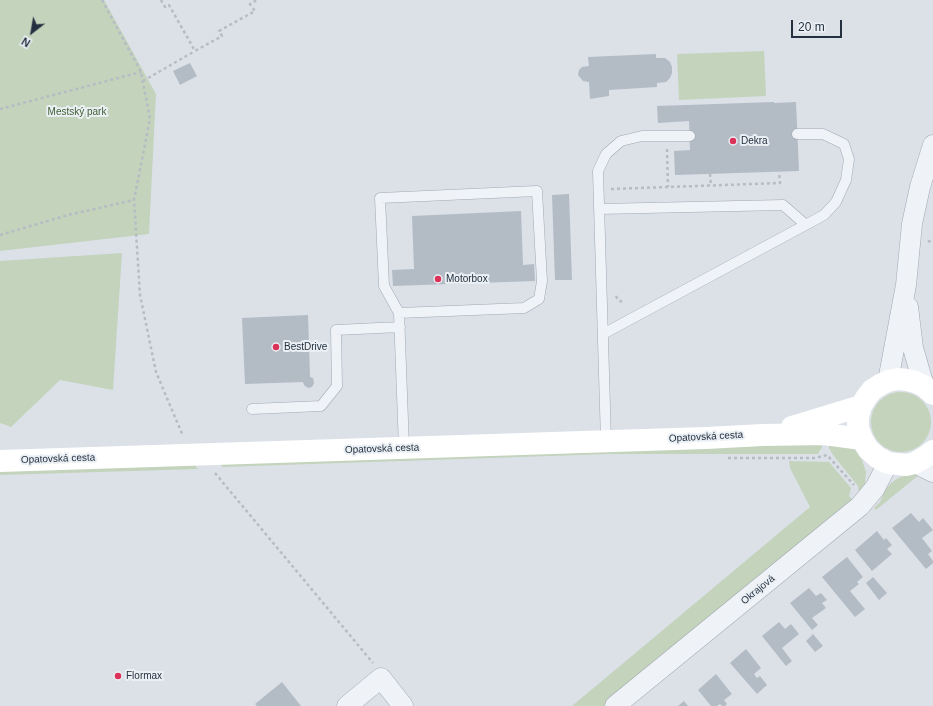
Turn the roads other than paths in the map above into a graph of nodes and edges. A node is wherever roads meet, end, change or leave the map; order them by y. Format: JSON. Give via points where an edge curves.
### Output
{"nodes":[{"id":1,"x":797,"y":134,"type":"dead end"},
{"id":2,"x":690,"y":136,"type":"dead end"},
{"id":3,"x":933,"y":144,"type":"edge"},
{"id":4,"x":599,"y":208,"type":"junction"},
{"id":5,"x":806,"y":225,"type":"junction"},
{"id":6,"x":906,"y":286,"type":"junction"},
{"id":7,"x":399,"y":313,"type":"junction"},
{"id":8,"x":400,"y":327,"type":"junction"},
{"id":9,"x":603,"y":334,"type":"junction"},
{"id":10,"x":888,"y":381,"type":"junction"},
{"id":11,"x":928,"y":390,"type":"edge"},
{"id":12,"x":861,"y":406,"type":"junction"},
{"id":13,"x":252,"y":408,"type":"dead end"},
{"id":14,"x":763,"y":435,"type":"junction"},
{"id":15,"x":862,"y":439,"type":"junction"},
{"id":16,"x":606,"y":441,"type":"junction"},
{"id":17,"x":404,"y":448,"type":"junction"},
{"id":18,"x":933,"y":450,"type":"edge"},
{"id":19,"x":0,"y":461,"type":"edge"},
{"id":20,"x":888,"y":463,"type":"junction"},
{"id":21,"x":924,"y":467,"type":"edge"},
{"id":22,"x":347,"y":706,"type":"edge"},
{"id":23,"x":403,"y":706,"type":"edge"},
{"id":24,"x":615,"y":706,"type":"edge"}],
"edges":[{"from":1,"to":5,"type":"lane","via":[[823,134],[844,144],[849,159],[846,180],[836,202],[824,215]]},
{"from":2,"to":4,"type":"lane","via":[[642,136],[621,141],[606,154],[598,171]]},
{"from":3,"to":6,"type":"street","via":[[912,224]]},
{"from":4,"to":5,"type":"lane","via":[[783,205]]},
{"from":4,"to":9,"type":"lane"},
{"from":5,"to":9,"type":"lane"},
{"from":6,"to":10,"type":"street"},
{"from":6,"to":11,"type":"street","via":[[913,348]]},
{"from":7,"to":7,"type":"lane","via":[[384,286],[380,198],[537,191],[542,281],[539,299],[524,308]]},
{"from":7,"to":8,"type":"lane"},
{"from":8,"to":13,"type":"lane","via":[[336,330],[337,386],[321,406]]},
{"from":8,"to":17,"type":"lane"},
{"from":9,"to":16,"type":"lane"},
{"from":10,"to":11,"type":"street","via":[[907,380]]},
{"from":10,"to":12,"type":"street","via":[[872,390]]},
{"from":12,"to":14,"type":"street","name":"Opatovská cesta"},
{"from":12,"to":15,"type":"street","via":[[858,428]]},
{"from":14,"to":15,"type":"street","name":"Opatovská cesta","via":[[824,434]]},
{"from":14,"to":16,"type":"street","name":"Opatovská cesta"},
{"from":15,"to":20,"type":"street","via":[[877,458]]},
{"from":16,"to":17,"type":"street","name":"Opatovská cesta"},
{"from":17,"to":19,"type":"street","name":"Opatovská cesta"},
{"from":18,"to":21,"type":"street","via":[[925,458]]},
{"from":20,"to":21,"type":"street"},
{"from":20,"to":24,"type":"street","name":"Okrajová","via":[[875,488],[860,506]]},
{"from":22,"to":23,"type":"street","via":[[380,678]]}]}
